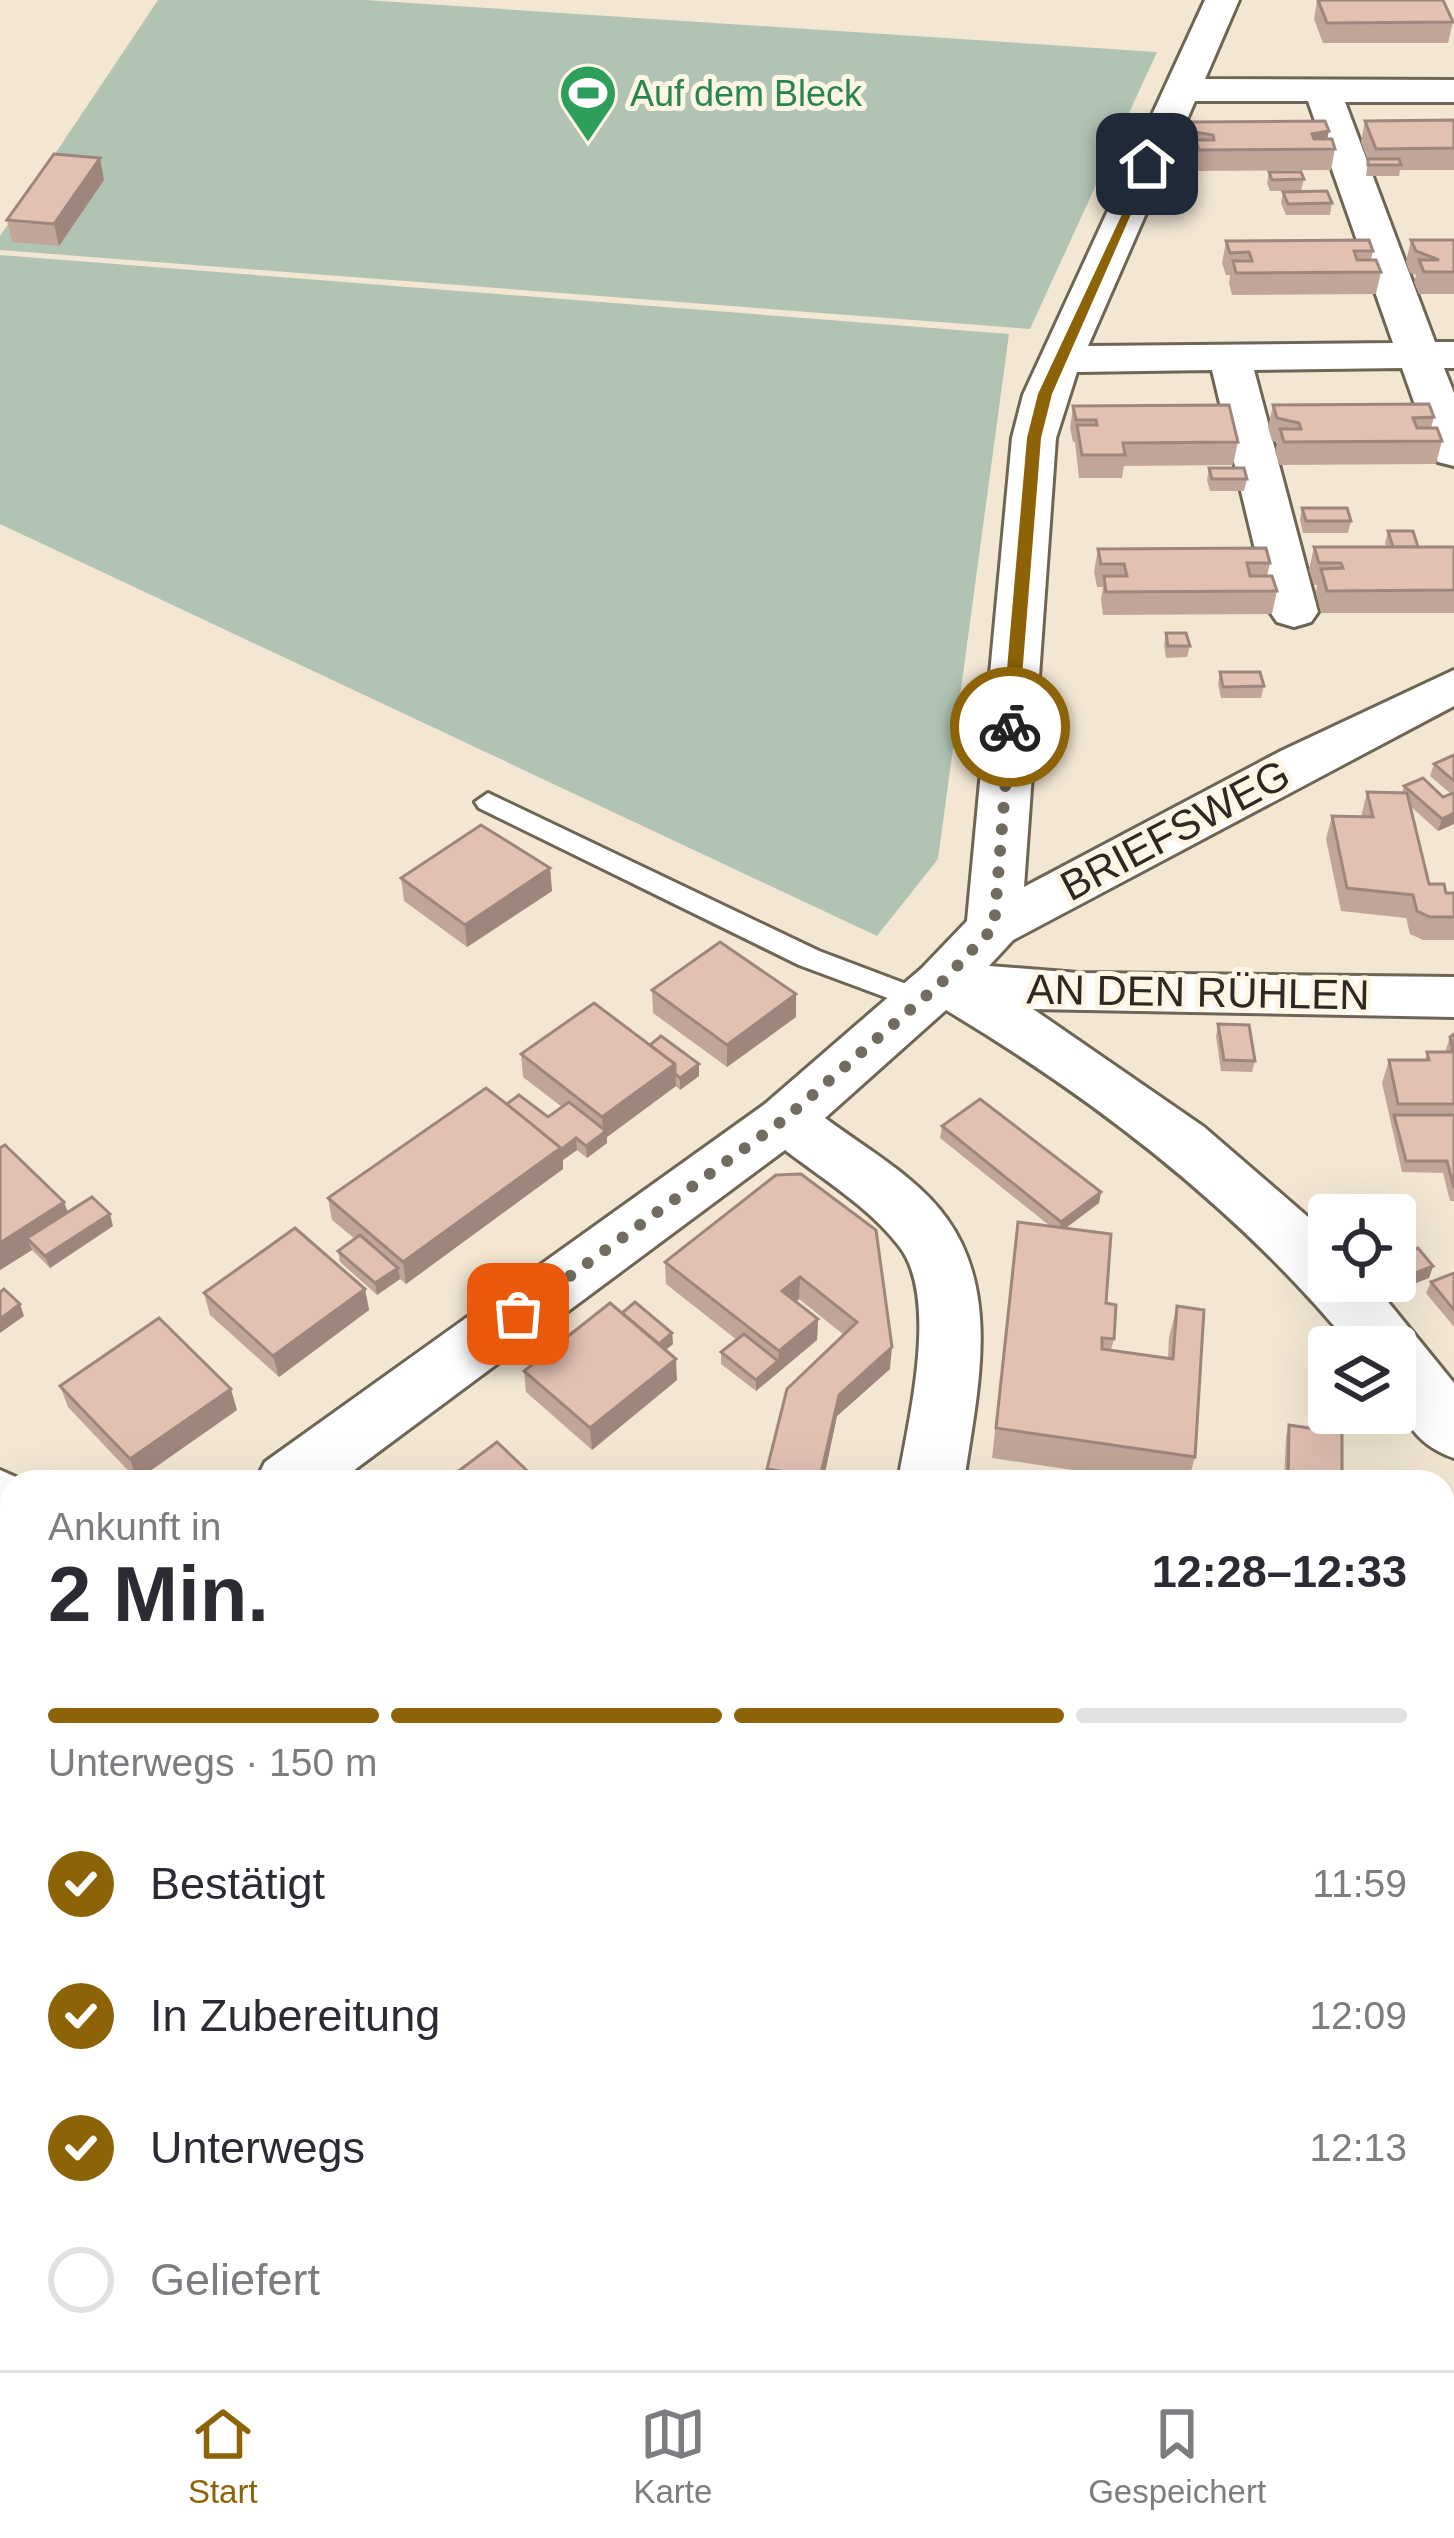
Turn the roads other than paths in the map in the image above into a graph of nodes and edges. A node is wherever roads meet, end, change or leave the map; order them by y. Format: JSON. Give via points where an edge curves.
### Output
{"nodes":[{"id":1,"x":1222,"y":0,"type":"edge"},
{"id":2,"x":1179,"y":90,"type":"junction"},
{"id":3,"x":1323,"y":91,"type":"junction"},
{"id":4,"x":1454,"y":91,"type":"edge"},
{"id":5,"x":1437,"y":355,"type":"edge"},
{"id":6,"x":1230,"y":358,"type":"junction"},
{"id":7,"x":1065,"y":359,"type":"junction"},
{"id":8,"x":1454,"y":453,"type":"edge"},
{"id":9,"x":1294,"y":612,"type":"dead end"},
{"id":10,"x":1454,"y":686,"type":"edge"},
{"id":11,"x":488,"y":802,"type":"dead end"},
{"id":12,"x":994,"y":927,"type":"junction"},
{"id":13,"x":931,"y":991,"type":"junction"},
{"id":14,"x":1454,"y":997,"type":"edge"},
{"id":15,"x":786,"y":1118,"type":"junction"},
{"id":16,"x":1369,"y":1326,"type":"edge"},
{"id":17,"x":1416,"y":1382,"type":"edge"},
{"id":18,"x":1454,"y":1431,"type":"edge"},
{"id":19,"x":304,"y":1470,"type":"edge"},
{"id":20,"x":932,"y":1470,"type":"edge"}],
"edges":[{"from":1,"to":2,"type":"street"},
{"from":2,"to":3,"type":"street"},
{"from":2,"to":7,"type":"street"},
{"from":3,"to":4,"type":"street"},
{"from":3,"to":5,"type":"street"},
{"from":5,"to":6,"type":"street"},
{"from":5,"to":8,"type":"street"},
{"from":6,"to":7,"type":"street"},
{"from":6,"to":9,"type":"street"},
{"from":7,"to":12,"type":"street","via":[[1034,438]]},
{"from":10,"to":12,"type":"street","name":"BRIEFSWEG"},
{"from":11,"to":13,"type":"lane","via":[[808,958]]},
{"from":12,"to":13,"type":"street","name":"BRIEFSWEG"},
{"from":13,"to":14,"type":"street","name":"AN DEN RÜHLEN"},
{"from":13,"to":15,"type":"street","name":"BRIEFSWEG"},
{"from":13,"to":16,"type":"street","via":[[1049,1043],[1164,1130],[1279,1229]]},
{"from":15,"to":19,"type":"street","name":"BRIEFSWEG"},
{"from":15,"to":20,"type":"street","via":[[926,1235],[946,1288]]},
{"from":17,"to":18,"type":"street"}]}
